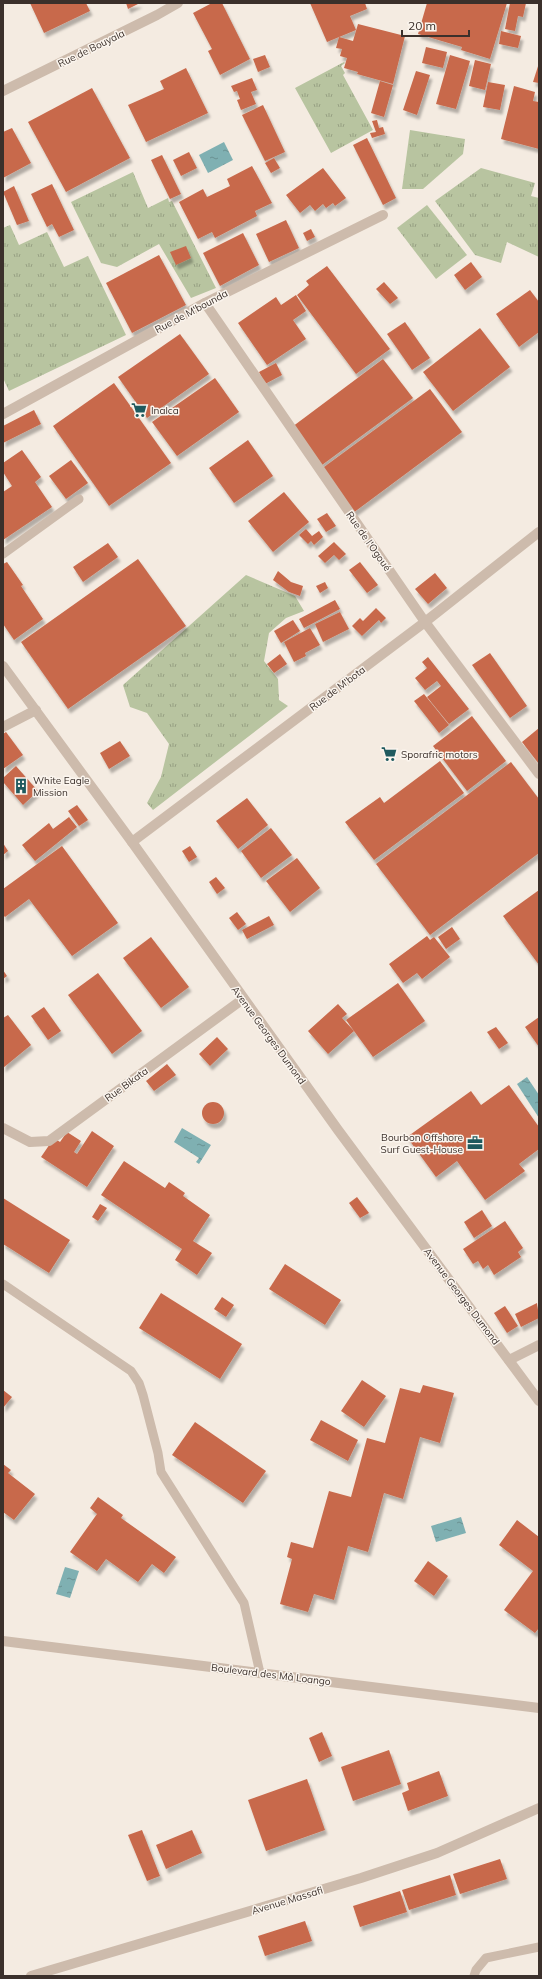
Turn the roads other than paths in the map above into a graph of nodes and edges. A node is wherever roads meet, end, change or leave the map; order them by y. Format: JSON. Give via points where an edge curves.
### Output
{"nodes":[{"id":1,"x":178,"y":3,"type":"edge"},
{"id":2,"x":3,"y":90,"type":"edge"},
{"id":3,"x":383,"y":215,"type":"dead end"},
{"id":4,"x":205,"y":303,"type":"junction"},
{"id":5,"x":3,"y":414,"type":"edge"},
{"id":6,"x":79,"y":499,"type":"dead end"},
{"id":7,"x":539,"y":532,"type":"edge"},
{"id":8,"x":3,"y":554,"type":"edge"},
{"id":9,"x":425,"y":622,"type":"junction"},
{"id":10,"x":3,"y":666,"type":"edge"},
{"id":11,"x":36,"y":710,"type":"junction"},
{"id":12,"x":3,"y":728,"type":"edge"},
{"id":13,"x":539,"y":774,"type":"edge"},
{"id":14,"x":132,"y":842,"type":"junction"},
{"id":15,"x":244,"y":999,"type":"junction"},
{"id":16,"x":3,"y":1128,"type":"edge"},
{"id":17,"x":3,"y":1284,"type":"edge"},
{"id":18,"x":539,"y":1345,"type":"edge"},
{"id":19,"x":510,"y":1360,"type":"junction"},
{"id":20,"x":539,"y":1401,"type":"edge"},
{"id":21,"x":3,"y":1641,"type":"edge"},
{"id":22,"x":260,"y":1673,"type":"junction"},
{"id":23,"x":539,"y":1708,"type":"edge"},
{"id":24,"x":539,"y":1808,"type":"edge"},
{"id":25,"x":539,"y":1946,"type":"edge"},
{"id":26,"x":30,"y":1976,"type":"edge"},
{"id":27,"x":474,"y":1976,"type":"edge"}],
"edges":[{"from":1,"to":2,"type":"street","name":"Rue de Bouyala"},
{"from":3,"to":4,"type":"street","name":"Rue de M'bounda"},
{"from":4,"to":5,"type":"street","name":"Rue de M'bounda"},
{"from":4,"to":9,"type":"street","name":"Rue de l'Ogoué"},
{"from":6,"to":8,"type":"lane"},
{"from":7,"to":9,"type":"street","name":"Rue de M'bota"},
{"from":9,"to":13,"type":"street","name":"Rue de l'Ogoué"},
{"from":9,"to":14,"type":"street","name":"Rue de M'bota"},
{"from":10,"to":11,"type":"street","name":"Avenue Georges Dumond"},
{"from":11,"to":12,"type":"street"},
{"from":11,"to":14,"type":"street","name":"Avenue Georges Dumond"},
{"from":14,"to":15,"type":"street","name":"Avenue Georges Dumond"},
{"from":15,"to":16,"type":"street","name":"Rue Bikata","via":[[49,1141],[30,1142]]},
{"from":15,"to":19,"type":"street","name":"Avenue Georges Dumond","via":[[338,1130]]},
{"from":17,"to":22,"type":"lane","via":[[130,1372],[139,1383],[161,1472],[244,1603]]},
{"from":18,"to":19,"type":"street"},
{"from":19,"to":20,"type":"street","name":"Avenue Georges Dumond"},
{"from":21,"to":22,"type":"street","name":"Boulevard des Mâ Loango"},
{"from":22,"to":23,"type":"street","name":"Boulevard des Mâ Loango"},
{"from":24,"to":26,"type":"street","name":"Avenue Massafi","via":[[437,1853]]},
{"from":25,"to":27,"type":"lane","via":[[486,1958]]}]}
